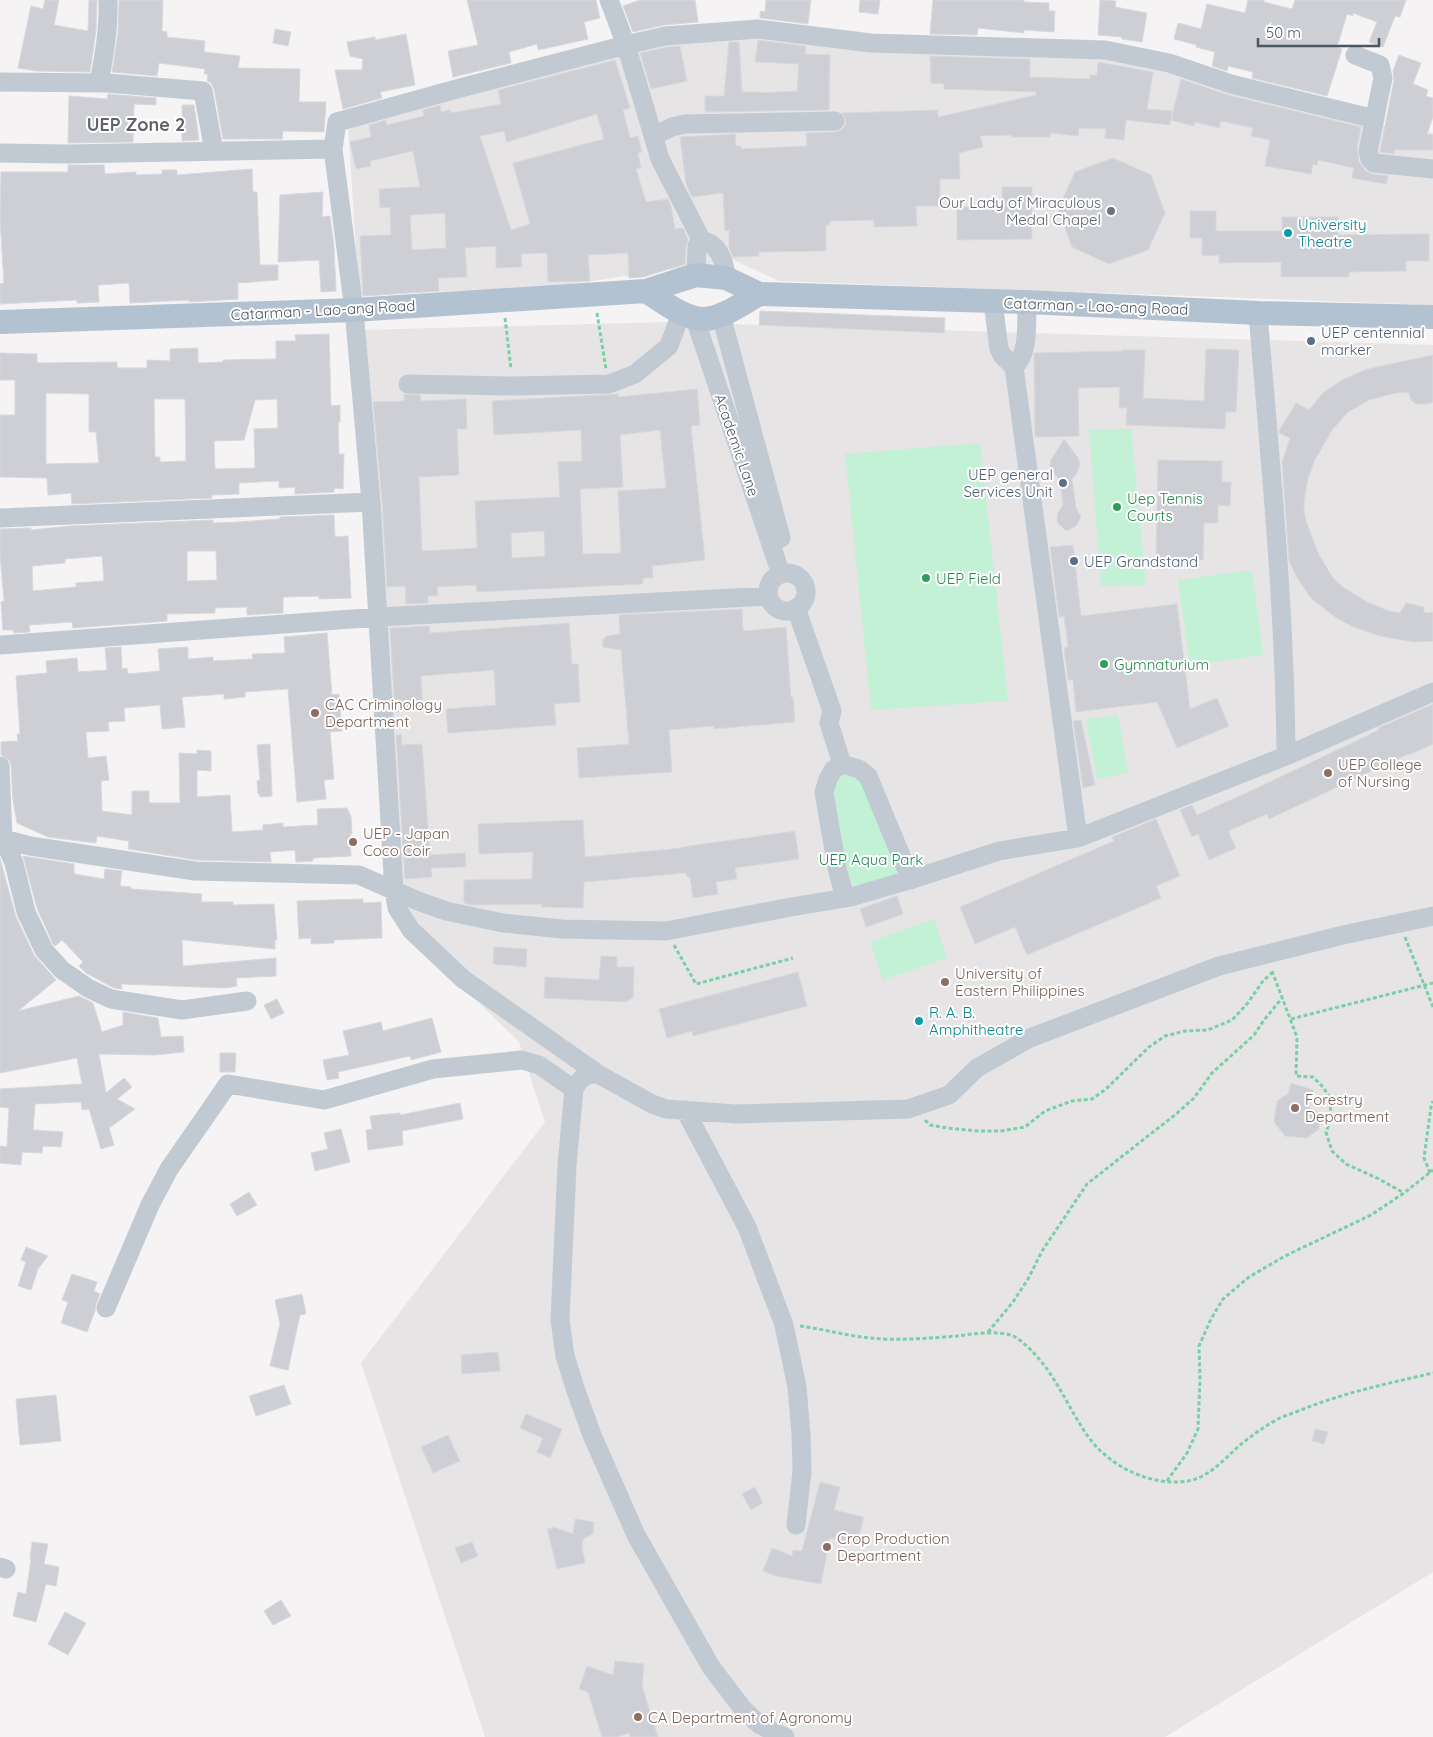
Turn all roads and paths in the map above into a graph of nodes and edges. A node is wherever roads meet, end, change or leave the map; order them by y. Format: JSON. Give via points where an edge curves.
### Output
{"nodes":[{"id":1,"x":108,"y":0,"type":"edge"},
{"id":2,"x":609,"y":0,"type":"edge"},
{"id":3,"x":626,"y":44,"type":"junction"},
{"id":4,"x":1355,"y":55,"type":"dead end"},
{"id":5,"x":0,"y":82,"type":"edge"},
{"id":6,"x":99,"y":84,"type":"junction"},
{"id":7,"x":1375,"y":119,"type":"junction"},
{"id":8,"x":835,"y":121,"type":"dead end"},
{"id":9,"x":653,"y":136,"type":"junction"},
{"id":10,"x":333,"y":149,"type":"junction"},
{"id":11,"x":214,"y":151,"type":"junction"},
{"id":12,"x":0,"y":153,"type":"edge"},
{"id":13,"x":1433,"y":169,"type":"edge"},
{"id":14,"x":702,"y":242,"type":"junction"},
{"id":15,"x":696,"y":275,"type":"junction"},
{"id":16,"x":726,"y":278,"type":"junction"},
{"id":17,"x":646,"y":291,"type":"junction"},
{"id":18,"x":594,"y":294,"type":"junction"},
{"id":19,"x":760,"y":294,"type":"junction"},
{"id":20,"x":503,"y":300,"type":"junction"},
{"id":21,"x":993,"y":302,"type":"junction"},
{"id":22,"x":1027,"y":302,"type":"junction"},
{"id":23,"x":354,"y":310,"type":"junction"},
{"id":24,"x":1258,"y":313,"type":"junction"},
{"id":25,"x":687,"y":315,"type":"junction"},
{"id":26,"x":721,"y":315,"type":"junction"},
{"id":27,"x":1433,"y":317,"type":"edge"},
{"id":28,"x":0,"y":322,"type":"edge"},
{"id":29,"x":1014,"y":367,"type":"junction"},
{"id":30,"x":408,"y":384,"type":"dead end"},
{"id":31,"x":609,"y":384,"type":"junction"},
{"id":32,"x":512,"y":386,"type":"junction"},
{"id":33,"x":762,"y":494,"type":"junction"},
{"id":34,"x":371,"y":502,"type":"junction"},
{"id":35,"x":0,"y":518,"type":"edge"},
{"id":36,"x":786,"y":574,"type":"junction"},
{"id":37,"x":768,"y":596,"type":"junction"},
{"id":38,"x":793,"y":609,"type":"junction"},
{"id":39,"x":379,"y":617,"type":"junction"},
{"id":40,"x":0,"y":645,"type":"edge"},
{"id":41,"x":1433,"y":692,"type":"edge"},
{"id":42,"x":1286,"y":756,"type":"junction"},
{"id":43,"x":842,"y":764,"type":"junction"},
{"id":44,"x":0,"y":766,"type":"edge"},
{"id":45,"x":2,"y":838,"type":"edge"},
{"id":46,"x":1078,"y":838,"type":"junction"},
{"id":47,"x":911,"y":880,"type":"junction"},
{"id":48,"x":394,"y":890,"type":"junction"},
{"id":49,"x":845,"y":898,"type":"junction"},
{"id":50,"x":1433,"y":916,"type":"edge"},
{"id":51,"x":1399,"y":923,"type":"junction"},
{"id":52,"x":666,"y":931,"type":"junction"},
{"id":53,"x":793,"y":958,"type":"dead end"},
{"id":54,"x":1269,"y":963,"type":"junction"},
{"id":55,"x":1433,"y":983,"type":"edge"},
{"id":56,"x":1424,"y":985,"type":"junction"},
{"id":57,"x":1283,"y":997,"type":"junction"},
{"id":58,"x":247,"y":1001,"type":"dead end"},
{"id":59,"x":1433,"y":1007,"type":"edge"},
{"id":60,"x":1291,"y":1019,"type":"junction"},
{"id":61,"x":598,"y":1074,"type":"junction"},
{"id":62,"x":574,"y":1088,"type":"junction"},
{"id":63,"x":1433,"y":1101,"type":"edge"},
{"id":64,"x":917,"y":1106,"type":"junction"},
{"id":65,"x":685,"y":1110,"type":"junction"},
{"id":66,"x":1432,"y":1172,"type":"edge"},
{"id":67,"x":1404,"y":1193,"type":"junction"},
{"id":68,"x":106,"y":1308,"type":"dead end"},
{"id":69,"x":784,"y":1324,"type":"junction"},
{"id":70,"x":988,"y":1332,"type":"junction"},
{"id":71,"x":1433,"y":1373,"type":"edge"},
{"id":72,"x":1166,"y":1482,"type":"junction"},
{"id":73,"x":796,"y":1525,"type":"dead end"},
{"id":74,"x":785,"y":1737,"type":"edge"}],
"edges":[{"from":1,"to":6,"type":"street","via":[[109,16]]},
{"from":2,"to":3,"type":"street"},
{"from":3,"to":7,"type":"street","via":[[666,36],[758,29],[871,43],[1105,50],[1169,63],[1231,84]]},
{"from":3,"to":9,"type":"street"},
{"from":3,"to":10,"type":"street","via":[[337,122]]},
{"from":4,"to":7,"type":"street","via":[[1380,64],[1383,78]]},
{"from":5,"to":6,"type":"street"},
{"from":6,"to":11,"type":"street","via":[[203,91]]},
{"from":7,"to":13,"type":"street","via":[[1368,151],[1374,163]]},
{"from":8,"to":9,"type":"street","via":[[685,124]]},
{"from":9,"to":14,"type":"street","via":[[660,159]]},
{"from":10,"to":11,"type":"street"},
{"from":10,"to":23,"type":"street"},
{"from":11,"to":12,"type":"street"},
{"from":14,"to":15,"type":"street","via":[[697,246]]},
{"from":14,"to":16,"type":"street","via":[[709,242],[716,249]]},
{"from":15,"to":16,"type":"main road","name":"Catarman - Lao-ang Road"},
{"from":15,"to":17,"type":"main road","name":"Catarman - Lao-ang Road"},
{"from":16,"to":19,"type":"main road","name":"Catarman - Lao-ang Road"},
{"from":17,"to":18,"type":"main road","name":"Catarman - Lao-ang Road"},
{"from":17,"to":25,"type":"main road"},
{"from":18,"to":20,"type":"main road","name":"Catarman - Lao-ang Road"},
{"from":18,"to":31,"type":"path"},
{"from":19,"to":21,"type":"main road","name":"Catarman - Lao-ang Road"},
{"from":19,"to":26,"type":"main road"},
{"from":20,"to":23,"type":"main road","name":"Catarman - Lao-ang Road"},
{"from":20,"to":32,"type":"path"},
{"from":21,"to":22,"type":"main road","name":"Catarman - Lao-ang Road"},
{"from":21,"to":29,"type":"street","via":[[999,349]]},
{"from":22,"to":24,"type":"main road","name":"Catarman - Lao-ang Road"},
{"from":22,"to":29,"type":"street","via":[[1024,346],[1021,361]]},
{"from":23,"to":28,"type":"main road","name":"Catarman - Lao-ang Road"},
{"from":23,"to":34,"type":"street"},
{"from":24,"to":27,"type":"main road","name":"Catarman - Lao-ang Road"},
{"from":24,"to":42,"type":"street","via":[[1285,662]]},
{"from":25,"to":26,"type":"main road","via":[[705,319]]},
{"from":25,"to":31,"type":"street","via":[[669,346],[635,374]]},
{"from":25,"to":33,"type":"street","name":"Academic Lane"},
{"from":26,"to":33,"type":"street","name":"Academic Lane"},
{"from":29,"to":46,"type":"street"},
{"from":30,"to":32,"type":"street"},
{"from":31,"to":32,"type":"street"},
{"from":33,"to":36,"type":"street","name":"Academic Lane"},
{"from":34,"to":35,"type":"street"},
{"from":34,"to":39,"type":"street"},
{"from":36,"to":37,"type":"street","via":[[773,579]]},
{"from":36,"to":38,"type":"street","via":[[801,579],[806,591],[802,603]]},
{"from":37,"to":38,"type":"street","via":[[780,610]]},
{"from":37,"to":39,"type":"street"},
{"from":38,"to":43,"type":"street","via":[[819,713],[829,723]]},
{"from":39,"to":40,"type":"street"},
{"from":39,"to":48,"type":"street"},
{"from":41,"to":42,"type":"street"},
{"from":42,"to":46,"type":"street"},
{"from":43,"to":47,"type":"street","via":[[868,776]]},
{"from":43,"to":49,"type":"street","via":[[833,770],[824,792]]},
{"from":44,"to":45,"type":"street"},
{"from":45,"to":48,"type":"street","via":[[30,846],[194,871],[360,876]]},
{"from":45,"to":58,"type":"street","via":[[14,863],[26,912],[44,950],[62,970],[88,988],[111,999],[182,1010]]},
{"from":46,"to":47,"type":"street","via":[[999,850]]},
{"from":47,"to":49,"type":"street"},
{"from":48,"to":52,"type":"street","via":[[446,910],[503,923],[562,929]]},
{"from":48,"to":61,"type":"street","via":[[397,908],[411,930],[463,979]]},
{"from":49,"to":52,"type":"street"},
{"from":50,"to":51,"type":"street"},
{"from":51,"to":54,"type":"street"},
{"from":51,"to":56,"type":"path"},
{"from":52,"to":53,"type":"path","via":[[696,984]]},
{"from":54,"to":57,"type":"path"},
{"from":54,"to":64,"type":"street","via":[[1219,966],[1030,1038],[977,1068],[949,1095]]},
{"from":54,"to":64,"type":"path","via":[[1256,993],[1232,1020],[1208,1030],[1165,1036],[1092,1099],[1072,1100],[1045,1111],[1025,1127],[977,1131],[930,1125],[922,1118]]},
{"from":55,"to":56,"type":"path"},
{"from":56,"to":59,"type":"path"},
{"from":56,"to":60,"type":"path"},
{"from":57,"to":60,"type":"path"},
{"from":57,"to":70,"type":"path","via":[[1254,1035],[1212,1073],[1194,1098],[1086,1184],[1013,1302]]},
{"from":60,"to":67,"type":"path","via":[[1297,1037],[1296,1076],[1313,1077],[1330,1098],[1332,1118],[1326,1132],[1332,1151],[1346,1164]]},
{"from":61,"to":62,"type":"street","via":[[587,1074]]},
{"from":61,"to":65,"type":"street","via":[[652,1104]]},
{"from":62,"to":68,"type":"street","via":[[539,1065],[522,1060],[432,1069],[324,1100],[228,1084],[169,1169]]},
{"from":62,"to":74,"type":"street","via":[[560,1320],[565,1356],[576,1391],[636,1535],[711,1667],[743,1709],[760,1725]]},
{"from":63,"to":66,"type":"path","via":[[1424,1158]]},
{"from":64,"to":65,"type":"street","via":[[908,1109],[736,1114]]},
{"from":65,"to":69,"type":"street","via":[[747,1227]]},
{"from":66,"to":67,"type":"path"},
{"from":67,"to":72,"type":"path","via":[[1371,1215],[1285,1256],[1249,1277],[1222,1299],[1199,1346],[1198,1429],[1188,1452]]},
{"from":69,"to":70,"type":"path","via":[[871,1338],[933,1338]]},
{"from":69,"to":73,"type":"street","via":[[797,1386],[801,1434],[802,1472]]},
{"from":70,"to":72,"type":"path","via":[[1014,1336],[1035,1353],[1059,1386],[1087,1436],[1106,1455],[1124,1470]]},
{"from":71,"to":72,"type":"path","via":[[1316,1404],[1278,1419],[1242,1444],[1212,1471],[1190,1481]]}]}
